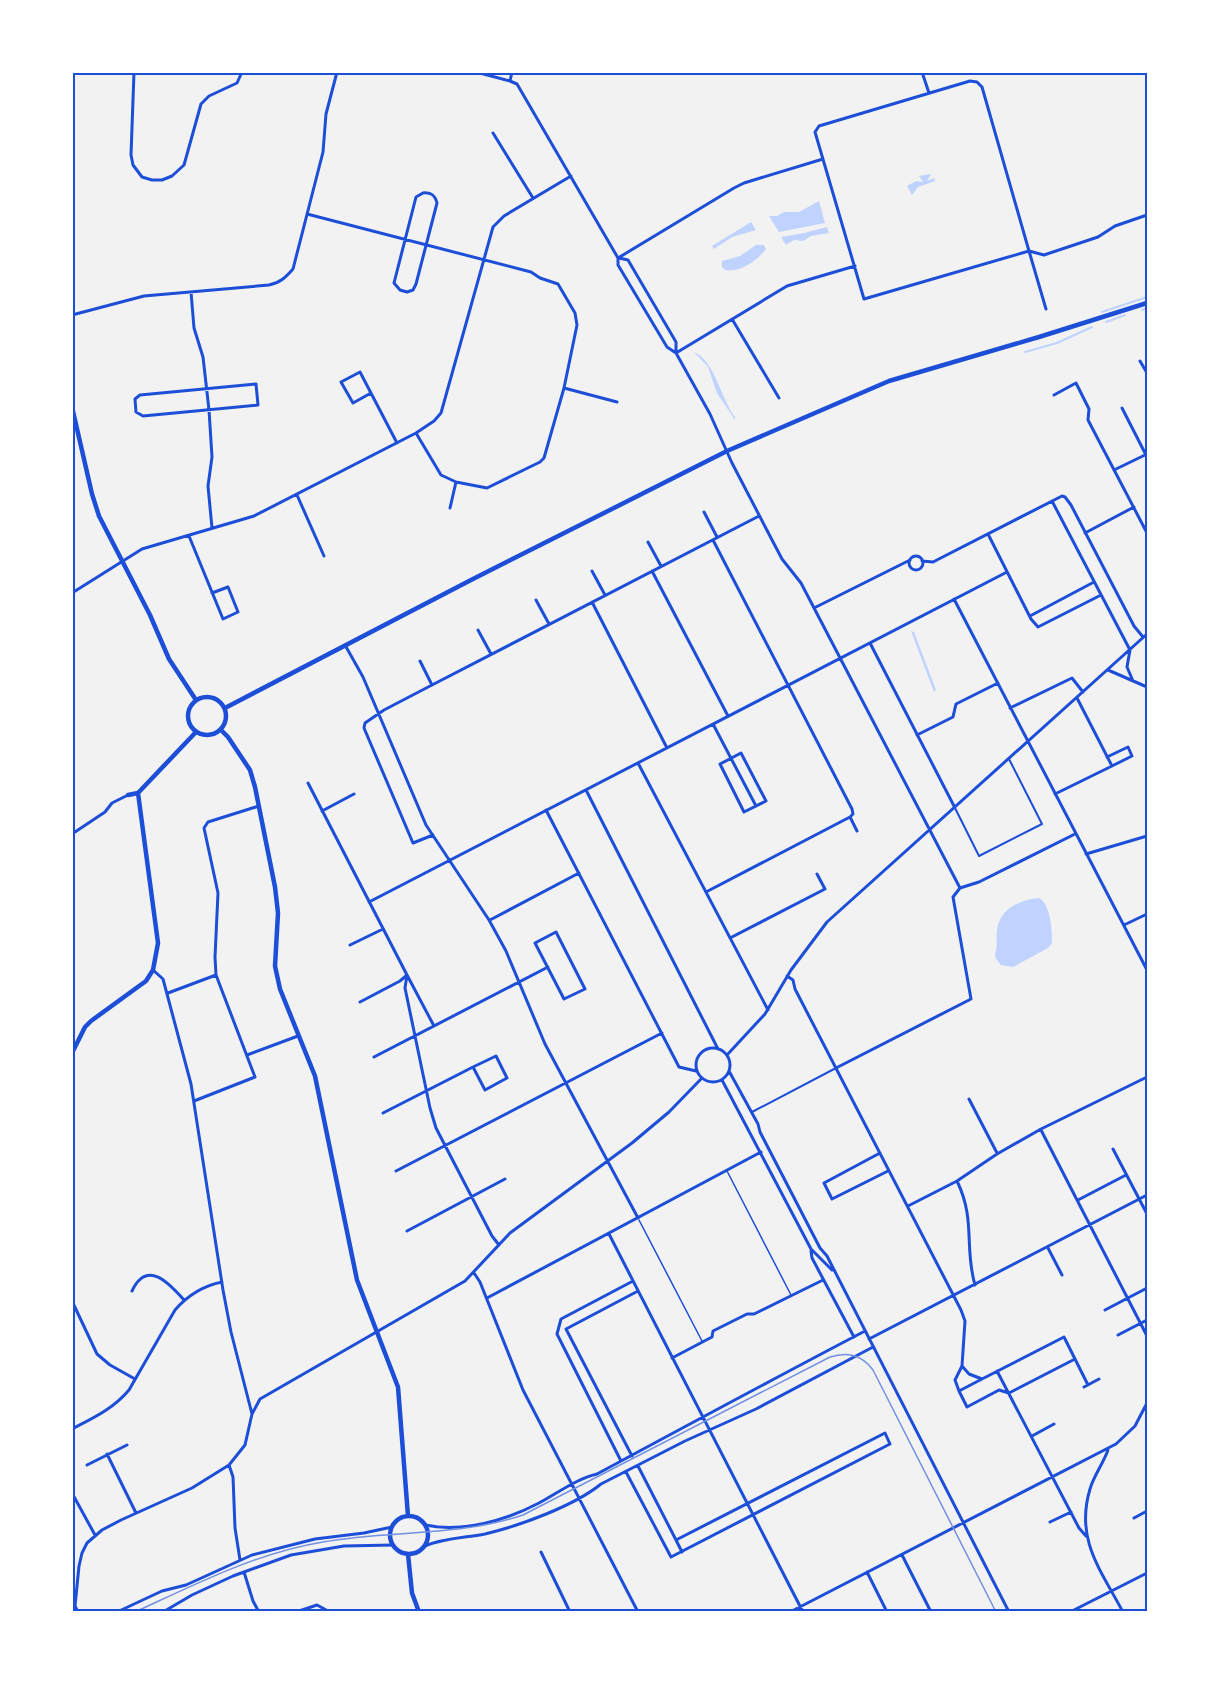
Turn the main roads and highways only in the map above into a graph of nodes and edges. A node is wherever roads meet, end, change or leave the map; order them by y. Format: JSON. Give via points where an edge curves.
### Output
{"nodes":[{"id":1,"x":1147,"y":303,"type":"edge"},
{"id":2,"x":72,"y":407,"type":"edge"},
{"id":3,"x":196,"y":700,"type":"junction"},
{"id":4,"x":225,"y":708,"type":"junction"},
{"id":5,"x":221,"y":730,"type":"junction"},
{"id":6,"x":196,"y":732,"type":"junction"},
{"id":7,"x":138,"y":793,"type":"junction"},
{"id":8,"x":128,"y":795,"type":"road end"},
{"id":9,"x":72,"y":1053,"type":"edge"},
{"id":10,"x":408,"y":1516,"type":"junction"},
{"id":11,"x":408,"y":1554,"type":"junction"},
{"id":12,"x":419,"y":1612,"type":"edge"}],
"edges":[{"from":1,"to":4,"type":"main road","via":[[889,381],[726,451]]},
{"from":2,"to":3,"type":"main road","via":[[99,516],[169,659]]},
{"from":3,"to":4,"type":"main road","via":[[213,697]]},
{"from":3,"to":6,"type":"main road","via":[[188,716]]},
{"from":4,"to":5,"type":"main road","via":[[226,720]]},
{"from":5,"to":6,"type":"main road","via":[[209,736]]},
{"from":5,"to":10,"type":"main road","via":[[250,771],[278,913],[275,966],[280,989],[315,1076],[355,1272],[400,1397]]},
{"from":6,"to":7,"type":"main road"},
{"from":7,"to":8,"type":"main road"},
{"from":7,"to":9,"type":"main road","via":[[158,943],[153,970],[146,981],[91,1021]]},
{"from":10,"to":11,"type":"main road","via":[[399,1519],[390,1536],[393,1545]]},
{"from":10,"to":11,"type":"main road","via":[[418,1518],[428,1536],[425,1546]]},
{"from":11,"to":12,"type":"main road","via":[[411,1586]]}]}
